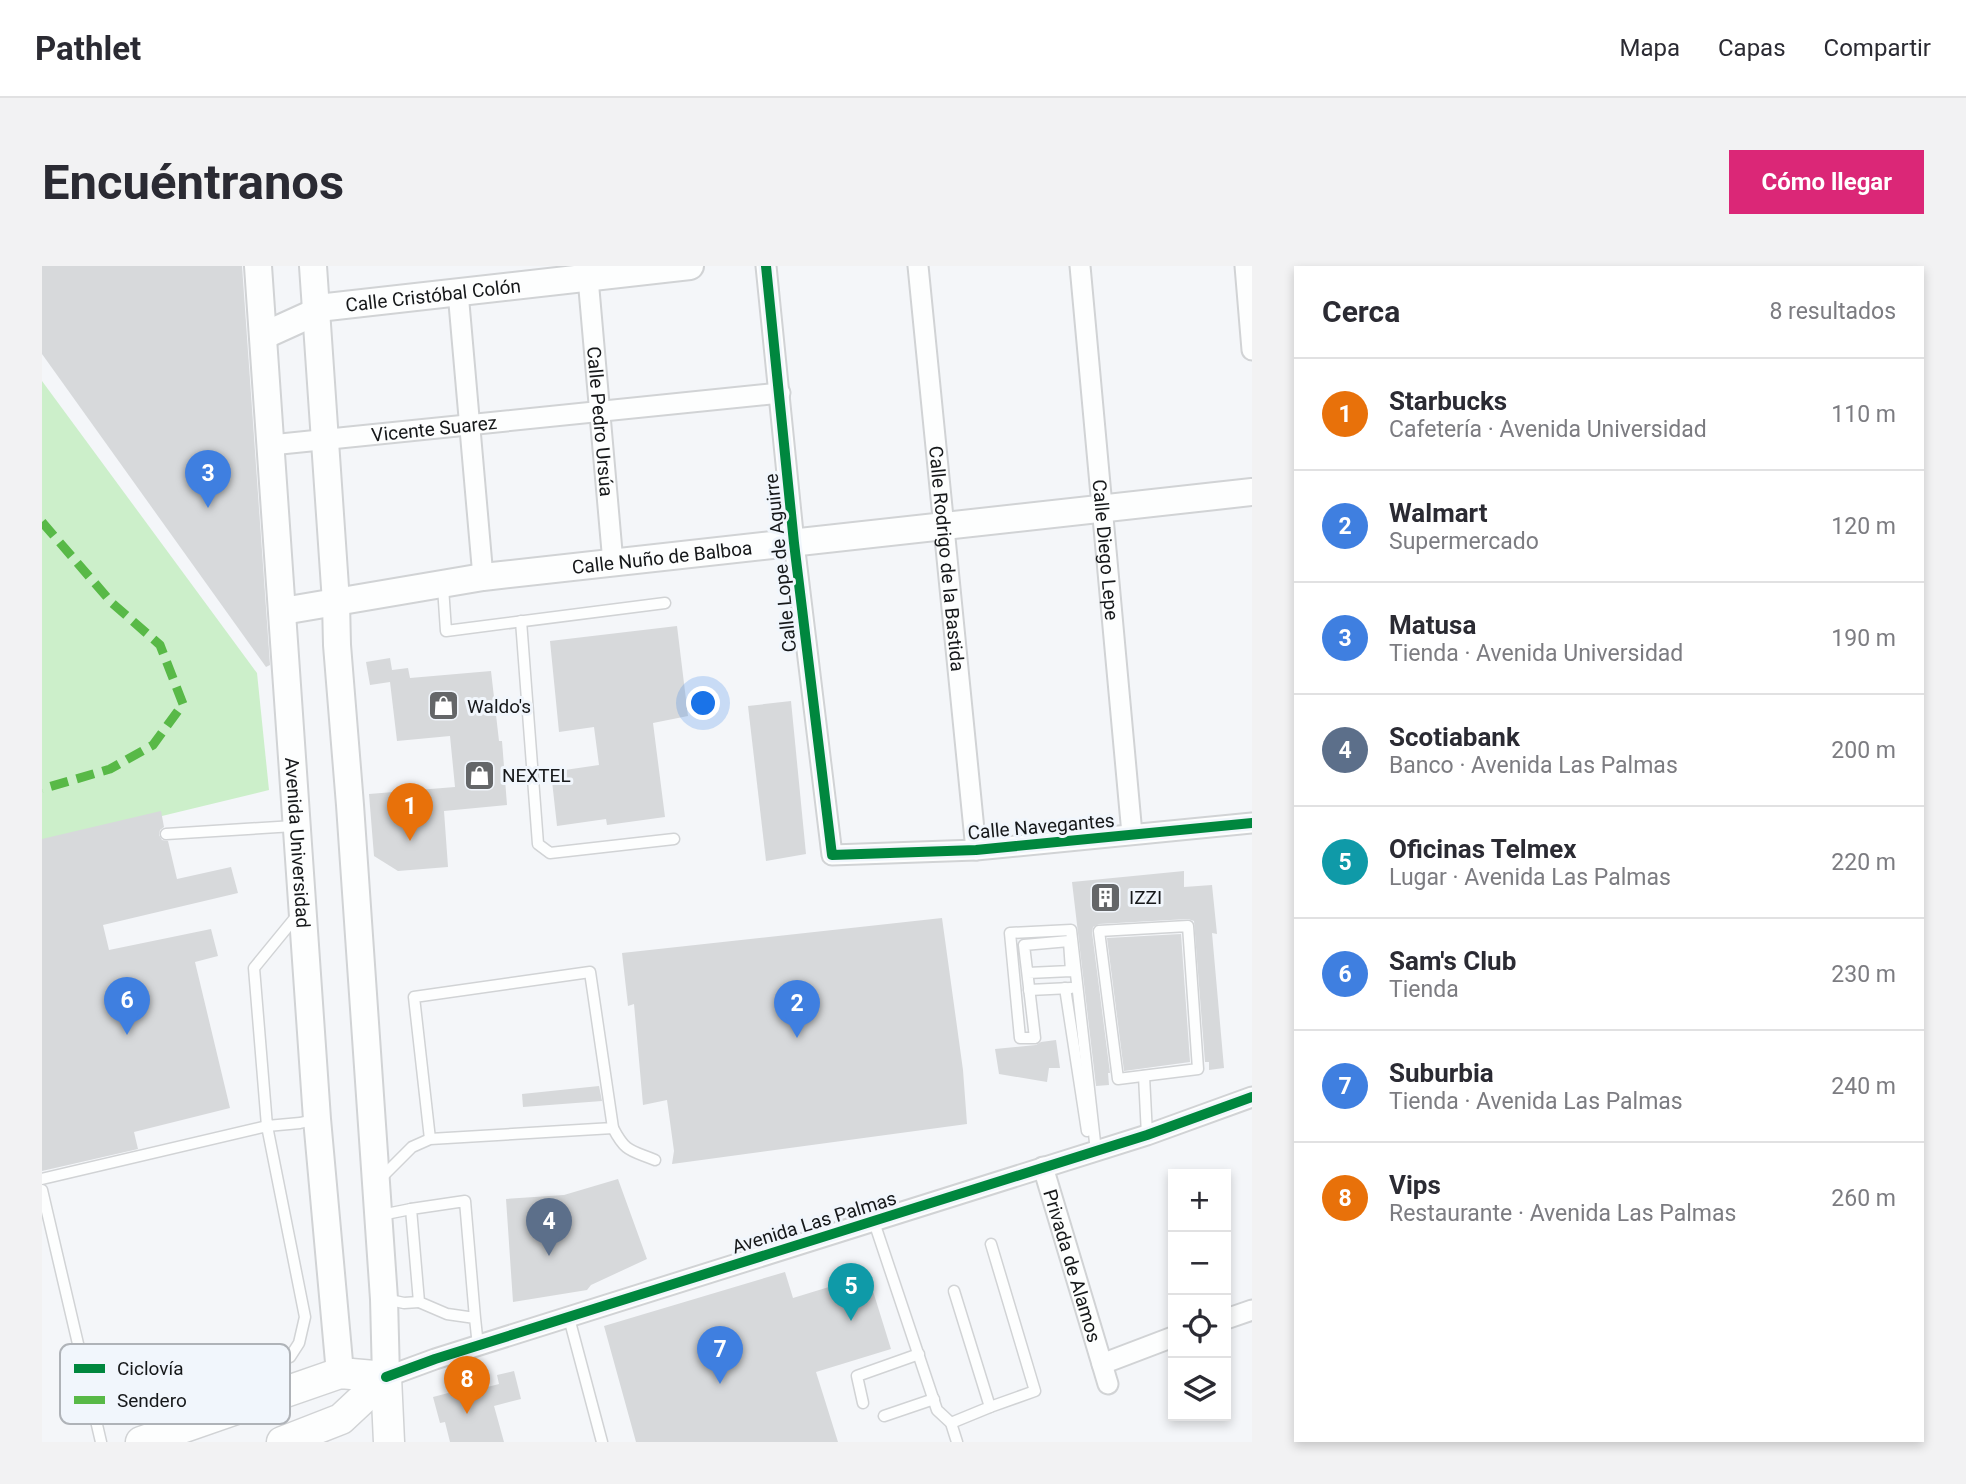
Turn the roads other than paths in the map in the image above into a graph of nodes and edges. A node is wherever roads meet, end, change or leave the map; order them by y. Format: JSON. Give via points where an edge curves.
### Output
{"nodes":[{"id":1,"x":258,"y":266,"type":"edge"},
{"id":2,"x":313,"y":266,"type":"edge"},
{"id":3,"x":690,"y":266,"type":"edge"},
{"id":4,"x":766,"y":266,"type":"edge"},
{"id":5,"x":918,"y":266,"type":"edge"},
{"id":6,"x":1080,"y":266,"type":"edge"},
{"id":7,"x":1245,"y":266,"type":"edge"},
{"id":8,"x":588,"y":278,"type":"junction"},
{"id":9,"x":458,"y":292,"type":"junction"},
{"id":10,"x":314,"y":312,"type":"junction"},
{"id":11,"x":263,"y":336,"type":"junction"},
{"id":12,"x":1252,"y":350,"type":"edge"},
{"id":13,"x":780,"y":393,"type":"junction"},
{"id":14,"x":600,"y":412,"type":"junction"},
{"id":15,"x":470,"y":427,"type":"junction"},
{"id":16,"x":326,"y":440,"type":"junction"},
{"id":17,"x":271,"y":446,"type":"junction"},
{"id":18,"x":1252,"y":492,"type":"edge"},
{"id":19,"x":1102,"y":508,"type":"junction"},
{"id":20,"x":944,"y":526,"type":"junction"},
{"id":21,"x":794,"y":543,"type":"junction"},
{"id":22,"x":612,"y":563,"type":"junction"},
{"id":23,"x":483,"y":577,"type":"junction"},
{"id":24,"x":443,"y":584,"type":"junction"},
{"id":25,"x":336,"y":602,"type":"junction"},
{"id":26,"x":666,"y":603,"type":"dead end"},
{"id":27,"x":283,"y":611,"type":"junction"},
{"id":28,"x":521,"y":621,"type":"junction"},
{"id":29,"x":1252,"y":823,"type":"edge"},
{"id":30,"x":298,"y":825,"type":"junction"},
{"id":31,"x":166,"y":834,"type":"dead end"},
{"id":32,"x":1132,"y":834,"type":"junction"},
{"id":33,"x":674,"y":839,"type":"dead end"},
{"id":34,"x":976,"y":850,"type":"junction"},
{"id":35,"x":832,"y":855,"type":"joint"},
{"id":36,"x":304,"y":907,"type":"junction"},
{"id":37,"x":1028,"y":973,"type":"junction"},
{"id":38,"x":1070,"y":988,"type":"junction"},
{"id":39,"x":1030,"y":990,"type":"junction"},
{"id":40,"x":1144,"y":1076,"type":"junction"},
{"id":41,"x":1252,"y":1097,"type":"edge"},
{"id":42,"x":317,"y":1119,"type":"junction"},
{"id":43,"x":267,"y":1126,"type":"junction"},
{"id":44,"x":613,"y":1128,"type":"junction"},
{"id":45,"x":1147,"y":1135,"type":"junction"},
{"id":46,"x":430,"y":1139,"type":"junction"},
{"id":47,"x":1093,"y":1151,"type":"junction"},
{"id":48,"x":655,"y":1160,"type":"dead end"},
{"id":49,"x":1043,"y":1167,"type":"junction"},
{"id":50,"x":42,"y":1179,"type":"edge"},
{"id":51,"x":376,"y":1184,"type":"junction"},
{"id":52,"x":42,"y":1190,"type":"edge"},
{"id":53,"x":411,"y":1209,"type":"junction"},
{"id":54,"x":378,"y":1216,"type":"junction"},
{"id":55,"x":874,"y":1223,"type":"junction"},
{"id":56,"x":991,"y":1244,"type":"dead end"},
{"id":57,"x":954,"y":1292,"type":"dead end"},
{"id":58,"x":384,"y":1299,"type":"junction"},
{"id":59,"x":419,"y":1302,"type":"junction"},
{"id":60,"x":1252,"y":1310,"type":"edge"},
{"id":61,"x":1231,"y":1317,"type":"edge"},
{"id":62,"x":475,"y":1318,"type":"junction"},
{"id":63,"x":569,"y":1318,"type":"junction"},
{"id":64,"x":1168,"y":1339,"type":"edge"},
{"id":65,"x":77,"y":1344,"type":"edge"},
{"id":66,"x":478,"y":1346,"type":"junction"},
{"id":67,"x":919,"y":1354,"type":"junction"},
{"id":68,"x":290,"y":1357,"type":"edge"},
{"id":69,"x":1102,"y":1364,"type":"junction"},
{"id":70,"x":340,"y":1373,"type":"junction"},
{"id":71,"x":386,"y":1377,"type":"junction"},
{"id":72,"x":1108,"y":1384,"type":"dead end"},
{"id":73,"x":290,"y":1390,"type":"edge"},
{"id":74,"x":934,"y":1399,"type":"junction"},
{"id":75,"x":863,"y":1403,"type":"dead end"},
{"id":76,"x":990,"y":1407,"type":"junction"},
{"id":77,"x":884,"y":1416,"type":"dead end"},
{"id":78,"x":951,"y":1423,"type":"junction"},
{"id":79,"x":96,"y":1424,"type":"edge"},
{"id":80,"x":193,"y":1424,"type":"edge"},
{"id":81,"x":342,"y":1431,"type":"edge"},
{"id":82,"x":101,"y":1442,"type":"edge"},
{"id":83,"x":141,"y":1442,"type":"edge"},
{"id":84,"x":282,"y":1442,"type":"edge"},
{"id":85,"x":390,"y":1442,"type":"edge"},
{"id":86,"x":602,"y":1442,"type":"edge"},
{"id":87,"x":957,"y":1442,"type":"edge"}],
"edges":[{"from":1,"to":11,"type":"main road","name":"Avenida Universidad"},
{"from":2,"to":10,"type":"main road"},
{"from":3,"to":8,"type":"main road","name":"Calle Cristóbal Colón"},
{"from":4,"to":13,"type":"street","name":"Calle Lope de Aguirre"},
{"from":5,"to":20,"type":"street","name":"Calle Rodrigo de la Bastida"},
{"from":6,"to":19,"type":"street","name":"Calle Diego Lepe"},
{"from":7,"to":12,"type":"street"},
{"from":8,"to":9,"type":"main road","name":"Calle Cristóbal Colón"},
{"from":8,"to":14,"type":"street","name":"Calle Pedro Ursúa"},
{"from":9,"to":10,"type":"main road","name":"Calle Cristóbal Colón"},
{"from":9,"to":15,"type":"street"},
{"from":10,"to":11,"type":"main road","name":"Calle Cristóbal Colón"},
{"from":10,"to":16,"type":"main road"},
{"from":11,"to":17,"type":"main road","name":"Avenida Universidad"},
{"from":13,"to":14,"type":"street","name":"Vicente Suarez"},
{"from":13,"to":21,"type":"street","name":"Calle Lope de Aguirre"},
{"from":14,"to":15,"type":"street","name":"Vicente Suarez"},
{"from":14,"to":22,"type":"street","name":"Calle Pedro Ursúa"},
{"from":15,"to":16,"type":"street","name":"Vicente Suarez"},
{"from":15,"to":23,"type":"street"},
{"from":16,"to":17,"type":"street","name":"Vicente Suarez"},
{"from":16,"to":25,"type":"main road"},
{"from":17,"to":27,"type":"main road","name":"Avenida Universidad"},
{"from":18,"to":19,"type":"main road","name":"Calle Nuño de Balboa"},
{"from":19,"to":20,"type":"main road","name":"Calle Nuño de Balboa"},
{"from":19,"to":32,"type":"street","name":"Calle Diego Lepe"},
{"from":20,"to":21,"type":"main road","name":"Calle Nuño de Balboa"},
{"from":20,"to":34,"type":"street","name":"Calle Rodrigo de la Bastida"},
{"from":21,"to":22,"type":"main road","name":"Calle Nuño de Balboa"},
{"from":21,"to":35,"type":"street","name":"Calle Lope de Aguirre"},
{"from":22,"to":23,"type":"main road","name":"Calle Nuño de Balboa"},
{"from":23,"to":24,"type":"main road","name":"Calle Nuño de Balboa"},
{"from":24,"to":25,"type":"main road","name":"Calle Nuño de Balboa"},
{"from":24,"to":28,"type":"lane","via":[[446,631]]},
{"from":25,"to":27,"type":"main road","name":"Calle Nuño de Balboa"},
{"from":25,"to":51,"type":"main road"},
{"from":26,"to":28,"type":"lane"},
{"from":27,"to":30,"type":"main road","name":"Avenida Universidad"},
{"from":28,"to":33,"type":"lane","via":[[538,844],[550,853]]},
{"from":29,"to":32,"type":"street","name":"Calle Navegantes"},
{"from":30,"to":31,"type":"lane"},
{"from":30,"to":36,"type":"main road","name":"Avenida Universidad"},
{"from":32,"to":34,"type":"street","name":"Calle Navegantes"},
{"from":34,"to":35,"type":"street","name":"Calle Navegantes"},
{"from":36,"to":42,"type":"main road","name":"Avenida Universidad"},
{"from":36,"to":43,"type":"lane","via":[[254,968]]},
{"from":37,"to":37,"type":"lane","via":[[1024,945],[1069,941],[1071,971]]},
{"from":37,"to":39,"type":"lane"},
{"from":38,"to":39,"type":"lane"},
{"from":38,"to":39,"type":"lane","via":[[1070,930],[1010,933],[1020,1038],[1035,1038]]},
{"from":38,"to":47,"type":"lane"},
{"from":40,"to":40,"type":"lane","via":[[1118,1079],[1099,931],[1188,926],[1198,1069]]},
{"from":40,"to":45,"type":"lane"},
{"from":41,"to":45,"type":"street","name":"Avenida Las Palmas"},
{"from":42,"to":43,"type":"lane"},
{"from":42,"to":70,"type":"main road","name":"Avenida Universidad"},
{"from":43,"to":50,"type":"lane"},
{"from":43,"to":68,"type":"lane","via":[[305,1317],[299,1343]]},
{"from":44,"to":46,"type":"lane"},
{"from":44,"to":46,"type":"lane","via":[[590,972],[414,997]]},
{"from":44,"to":48,"type":"lane","via":[[631,1151]]},
{"from":45,"to":47,"type":"street","name":"Avenida Las Palmas"},
{"from":46,"to":51,"type":"lane","via":[[412,1147]]},
{"from":47,"to":49,"type":"street","name":"Avenida Las Palmas"},
{"from":49,"to":55,"type":"street","name":"Avenida Las Palmas"},
{"from":49,"to":69,"type":"street","name":"Privada de Alamos"},
{"from":51,"to":54,"type":"main road"},
{"from":52,"to":65,"type":"lane"},
{"from":53,"to":54,"type":"lane"},
{"from":53,"to":59,"type":"lane"},
{"from":53,"to":62,"type":"lane","via":[[465,1201]]},
{"from":54,"to":58,"type":"main road"},
{"from":55,"to":63,"type":"street","name":"Avenida Las Palmas"},
{"from":55,"to":67,"type":"lane"},
{"from":56,"to":76,"type":"lane","via":[[1035,1391]]},
{"from":57,"to":76,"type":"lane"},
{"from":58,"to":59,"type":"lane"},
{"from":58,"to":71,"type":"main road"},
{"from":59,"to":62,"type":"lane","via":[[447,1314]]},
{"from":60,"to":61,"type":"street"},
{"from":62,"to":66,"type":"lane"},
{"from":63,"to":66,"type":"street","name":"Avenida Las Palmas"},
{"from":63,"to":86,"type":"lane"},
{"from":64,"to":69,"type":"street","name":"Privada de Alamos"},
{"from":66,"to":71,"type":"street","name":"Avenida Las Palmas"},
{"from":67,"to":74,"type":"lane"},
{"from":67,"to":75,"type":"lane","via":[[857,1376]]},
{"from":69,"to":72,"type":"street","name":"Privada de Alamos"},
{"from":70,"to":71,"type":"main road"},
{"from":70,"to":73,"type":"main road"},
{"from":70,"to":81,"type":"main road","name":"Avenida Universidad"},
{"from":71,"to":81,"type":"main road"},
{"from":71,"to":85,"type":"main road"},
{"from":74,"to":77,"type":"lane"},
{"from":74,"to":78,"type":"lane","via":[[937,1410]]},
{"from":76,"to":78,"type":"lane"},
{"from":78,"to":87,"type":"lane"},
{"from":79,"to":82,"type":"lane"},
{"from":80,"to":83,"type":"main road"},
{"from":81,"to":84,"type":"main road"}]}
